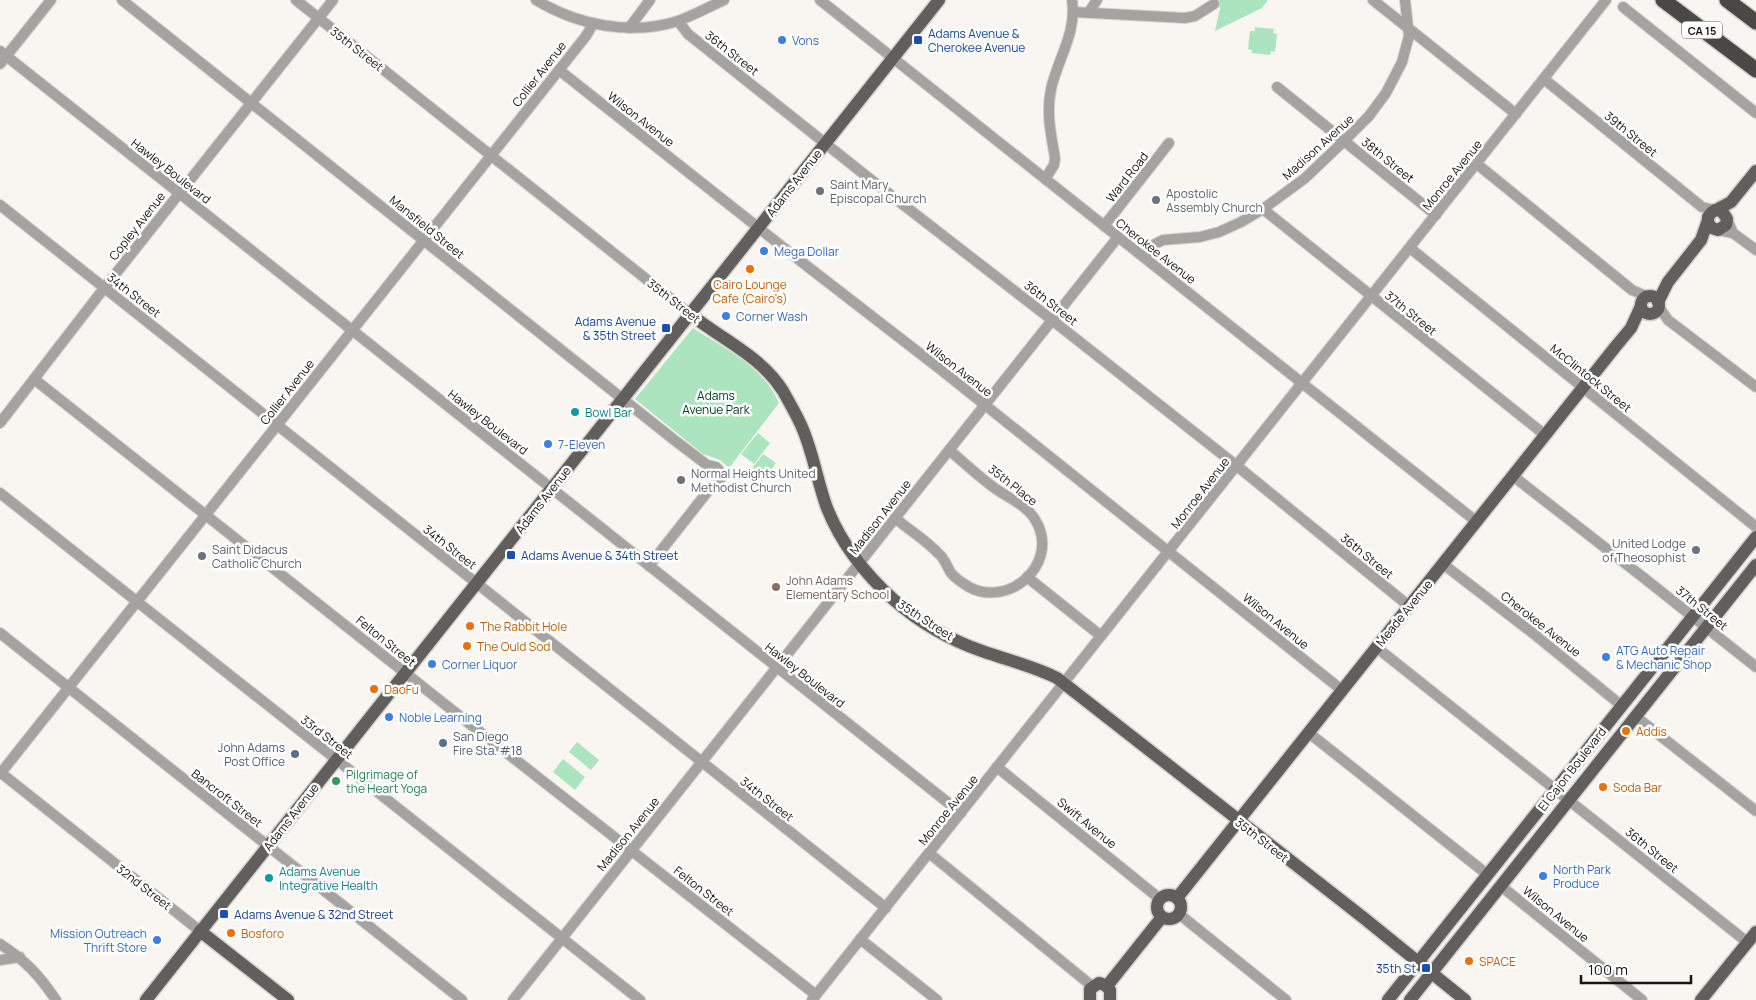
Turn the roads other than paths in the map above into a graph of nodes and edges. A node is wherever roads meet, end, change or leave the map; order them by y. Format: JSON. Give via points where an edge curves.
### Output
{"nodes":[{"id":1,"x":51,"y":0,"type":"edge"},
{"id":2,"x":122,"y":0,"type":"edge"},
{"id":3,"x":296,"y":0,"type":"edge"},
{"id":4,"x":333,"y":0,"type":"edge"},
{"id":5,"x":538,"y":0,"type":"edge"},
{"id":6,"x":650,"y":0,"type":"edge"},
{"id":7,"x":724,"y":0,"type":"edge"},
{"id":8,"x":820,"y":0,"type":"edge"},
{"id":9,"x":939,"y":0,"type":"edge"},
{"id":10,"x":1072,"y":0,"type":"edge"},
{"id":11,"x":1097,"y":0,"type":"edge"},
{"id":12,"x":1373,"y":0,"type":"edge"},
{"id":13,"x":1406,"y":0,"type":"edge"},
{"id":14,"x":1606,"y":0,"type":"edge"},
{"id":15,"x":1663,"y":0,"type":"edge"},
{"id":16,"x":1727,"y":0,"type":"edge"},
{"id":17,"x":1214,"y":4,"type":"dead end"},
{"id":18,"x":1623,"y":7,"type":"dead end"},
{"id":19,"x":1074,"y":12,"type":"junction"},
{"id":20,"x":1089,"y":12,"type":"junction"},
{"id":21,"x":318,"y":18,"type":"junction"},
{"id":22,"x":678,"y":20,"type":"junction"},
{"id":23,"x":1756,"y":22,"type":"edge"},
{"id":24,"x":592,"y":24,"type":"junction"},
{"id":25,"x":629,"y":28,"type":"junction"},
{"id":26,"x":1408,"y":28,"type":"junction"},
{"id":27,"x":2,"y":57,"type":"edge"},
{"id":28,"x":893,"y":57,"type":"junction"},
{"id":29,"x":1741,"y":59,"type":"junction"},
{"id":30,"x":559,"y":70,"type":"junction"},
{"id":31,"x":1756,"y":70,"type":"edge"},
{"id":32,"x":1544,"y":79,"type":"junction"},
{"id":33,"x":1756,"y":81,"type":"edge"},
{"id":34,"x":1277,"y":87,"type":"dead end"},
{"id":35,"x":250,"y":103,"type":"junction"},
{"id":36,"x":1516,"y":114,"type":"junction"},
{"id":37,"x":1756,"y":114,"type":"edge"},
{"id":38,"x":1344,"y":141,"type":"junction"},
{"id":39,"x":825,"y":143,"type":"junction"},
{"id":40,"x":1169,"y":143,"type":"dead end"},
{"id":41,"x":491,"y":155,"type":"junction"},
{"id":42,"x":1477,"y":164,"type":"junction"},
{"id":43,"x":1756,"y":171,"type":"edge"},
{"id":44,"x":1045,"y":179,"type":"junction"},
{"id":45,"x":178,"y":194,"type":"junction"},
{"id":46,"x":1731,"y":202,"type":"junction"},
{"id":47,"x":0,"y":205,"type":"edge"},
{"id":48,"x":1263,"y":209,"type":"junction"},
{"id":49,"x":1436,"y":215,"type":"junction"},
{"id":50,"x":1711,"y":215,"type":"junction"},
{"id":51,"x":1727,"y":219,"type":"junction"},
{"id":52,"x":1104,"y":226,"type":"junction"},
{"id":53,"x":758,"y":228,"type":"junction"},
{"id":54,"x":1718,"y":230,"type":"junction"},
{"id":55,"x":1733,"y":233,"type":"junction"},
{"id":56,"x":1118,"y":237,"type":"junction"},
{"id":57,"x":424,"y":240,"type":"junction"},
{"id":58,"x":1701,"y":240,"type":"junction"},
{"id":59,"x":1410,"y":248,"type":"junction"},
{"id":60,"x":1756,"y":250,"type":"edge"},
{"id":61,"x":1144,"y":257,"type":"junction"},
{"id":62,"x":104,"y":287,"type":"junction"},
{"id":63,"x":1371,"y":297,"type":"junction"},
{"id":64,"x":1649,"y":305,"type":"junction"},
{"id":65,"x":690,"y":314,"type":"junction"},
{"id":66,"x":1052,"y":320,"type":"junction"},
{"id":67,"x":352,"y":330,"type":"junction"},
{"id":68,"x":34,"y":379,"type":"junction"},
{"id":69,"x":1302,"y":383,"type":"junction"},
{"id":70,"x":1756,"y":386,"type":"edge"},
{"id":71,"x":1583,"y":388,"type":"junction"},
{"id":72,"x":623,"y":398,"type":"junction"},
{"id":73,"x":984,"y":405,"type":"junction"},
{"id":74,"x":0,"y":424,"type":"edge"},
{"id":75,"x":277,"y":425,"type":"junction"},
{"id":76,"x":1545,"y":436,"type":"junction"},
{"id":77,"x":949,"y":450,"type":"junction"},
{"id":78,"x":1237,"y":466,"type":"junction"},
{"id":79,"x":1513,"y":476,"type":"junction"},
{"id":80,"x":551,"y":489,"type":"junction"},
{"id":81,"x":0,"y":493,"type":"edge"},
{"id":82,"x":207,"y":515,"type":"junction"},
{"id":83,"x":894,"y":518,"type":"junction"},
{"id":84,"x":1477,"y":522,"type":"junction"},
{"id":85,"x":1756,"y":527,"type":"edge"},
{"id":86,"x":1756,"y":537,"type":"edge"},
{"id":87,"x":1169,"y":551,"type":"junction"},
{"id":88,"x":859,"y":563,"type":"junction"},
{"id":89,"x":1443,"y":564,"type":"junction"},
{"id":90,"x":1756,"y":565,"type":"edge"},
{"id":91,"x":649,"y":566,"type":"junction"},
{"id":92,"x":1028,"y":577,"type":"junction"},
{"id":93,"x":477,"y":584,"type":"junction"},
{"id":94,"x":136,"y":602,"type":"junction"},
{"id":95,"x":1408,"y":606,"type":"junction"},
{"id":96,"x":1693,"y":617,"type":"junction"},
{"id":97,"x":1706,"y":628,"type":"junction"},
{"id":98,"x":0,"y":633,"type":"edge"},
{"id":99,"x":1102,"y":636,"type":"junction"},
{"id":100,"x":1376,"y":647,"type":"junction"},
{"id":101,"x":1756,"y":667,"type":"edge"},
{"id":102,"x":776,"y":668,"type":"junction"},
{"id":103,"x":406,"y":673,"type":"junction"},
{"id":104,"x":1063,"y":683,"type":"junction"},
{"id":105,"x":68,"y":688,"type":"junction"},
{"id":106,"x":1342,"y":691,"type":"junction"},
{"id":107,"x":1622,"y":706,"type":"junction"},
{"id":108,"x":1635,"y":716,"type":"junction"},
{"id":109,"x":1309,"y":733,"type":"junction"},
{"id":110,"x":336,"y":760,"type":"junction"},
{"id":111,"x":701,"y":762,"type":"junction"},
{"id":112,"x":997,"y":768,"type":"junction"},
{"id":113,"x":0,"y":774,"type":"edge"},
{"id":114,"x":1555,"y":790,"type":"junction"},
{"id":115,"x":1568,"y":800,"type":"junction"},
{"id":116,"x":1756,"y":811,"type":"edge"},
{"id":117,"x":961,"y":813,"type":"junction"},
{"id":118,"x":1238,"y":821,"type":"junction"},
{"id":119,"x":268,"y":846,"type":"junction"},
{"id":120,"x":632,"y":849,"type":"junction"},
{"id":121,"x":929,"y":853,"type":"junction"},
{"id":122,"x":1488,"y":875,"type":"junction"},
{"id":123,"x":1500,"y":886,"type":"junction"},
{"id":124,"x":1177,"y":898,"type":"junction"},
{"id":125,"x":1160,"y":899,"type":"junction"},
{"id":126,"x":886,"y":908,"type":"junction"},
{"id":127,"x":1179,"y":914,"type":"junction"},
{"id":128,"x":1162,"y":917,"type":"junction"},
{"id":129,"x":200,"y":931,"type":"junction"},
{"id":130,"x":1756,"y":932,"type":"edge"},
{"id":131,"x":562,"y":938,"type":"junction"},
{"id":132,"x":860,"y":940,"type":"junction"},
{"id":133,"x":1748,"y":942,"type":"junction"},
{"id":134,"x":0,"y":944,"type":"edge"},
{"id":135,"x":20,"y":957,"type":"junction"},
{"id":136,"x":0,"y":960,"type":"edge"},
{"id":137,"x":1418,"y":962,"type":"junction"},
{"id":138,"x":1431,"y":972,"type":"junction"},
{"id":139,"x":1092,"y":986,"type":"junction"},
{"id":140,"x":1107,"y":986,"type":"junction"},
{"id":141,"x":814,"y":998,"type":"edge"},
{"id":142,"x":56,"y":1000,"type":"edge"},
{"id":143,"x":146,"y":1000,"type":"edge"},
{"id":144,"x":288,"y":1000,"type":"edge"},
{"id":145,"x":462,"y":1000,"type":"edge"},
{"id":146,"x":513,"y":1000,"type":"edge"},
{"id":147,"x":640,"y":1000,"type":"edge"},
{"id":148,"x":937,"y":1000,"type":"edge"},
{"id":149,"x":1090,"y":1000,"type":"edge"},
{"id":150,"x":1110,"y":1000,"type":"edge"},
{"id":151,"x":1286,"y":1000,"type":"edge"},
{"id":152,"x":1388,"y":1000,"type":"edge"},
{"id":153,"x":1410,"y":1000,"type":"edge"},
{"id":154,"x":1465,"y":1000,"type":"edge"},
{"id":155,"x":1642,"y":1000,"type":"edge"},
{"id":156,"x":1701,"y":1000,"type":"edge"}],
"edges":[{"from":1,"to":27,"type":"street"},
{"from":2,"to":35,"type":"street","name":"Mansfield Street"},
{"from":3,"to":21,"type":"street","name":"35th Street"},
{"from":4,"to":21,"type":"street","name":"Copley Avenue"},
{"from":5,"to":24,"type":"street"},
{"from":6,"to":25,"type":"street"},
{"from":7,"to":22,"type":"street"},
{"from":8,"to":28,"type":"street","name":"Cherokee Avenue"},
{"from":9,"to":28,"type":"main road","name":"Adams Avenue"},
{"from":10,"to":19,"type":"street"},
{"from":11,"to":20,"type":"street"},
{"from":12,"to":26,"type":"street"},
{"from":13,"to":26,"type":"street","name":"Madison Avenue"},
{"from":14,"to":32,"type":"street","name":"Monroe Avenue"},
{"from":15,"to":29,"type":"highway","number":"CA 15"},
{"from":16,"to":23,"type":"highway"},
{"from":17,"to":20,"type":"street","via":[[1195,16],[1185,18]]},
{"from":18,"to":37,"type":"street"},
{"from":19,"to":20,"type":"street"},
{"from":19,"to":44,"type":"street","via":[[1068,44],[1051,91],[1049,112],[1054,165]]},
{"from":21,"to":35,"type":"street","name":"Copley Avenue"},
{"from":21,"to":41,"type":"street","name":"35th Street"},
{"from":22,"to":25,"type":"street"},
{"from":22,"to":39,"type":"street","name":"36th Street","via":[[688,34]]},
{"from":24,"to":25,"type":"street"},
{"from":24,"to":30,"type":"street","name":"Collier Avenue"},
{"from":26,"to":36,"type":"street"},
{"from":26,"to":38,"type":"street","name":"Madison Avenue","via":[[1402,62],[1386,93]]},
{"from":27,"to":45,"type":"street","name":"Hawley Boulevard"},
{"from":28,"to":39,"type":"main road","name":"Adams Avenue"},
{"from":28,"to":44,"type":"street","name":"Cherokee Avenue"},
{"from":29,"to":31,"type":"highway","number":"CA 15"},
{"from":29,"to":33,"type":"highway"},
{"from":30,"to":41,"type":"street","name":"Collier Avenue"},
{"from":30,"to":53,"type":"street","name":"Wilson Avenue"},
{"from":32,"to":36,"type":"street","name":"Monroe Avenue"},
{"from":32,"to":50,"type":"street","name":"39th Street"},
{"from":34,"to":38,"type":"street","name":"38th Street"},
{"from":35,"to":45,"type":"street","name":"Copley Avenue"},
{"from":35,"to":57,"type":"street","name":"Mansfield Street"},
{"from":36,"to":42,"type":"street","name":"Monroe Avenue"},
{"from":38,"to":48,"type":"street","name":"Madison Avenue","via":[[1304,179]]},
{"from":38,"to":49,"type":"street","name":"38th Street"},
{"from":39,"to":53,"type":"main road","name":"Adams Avenue"},
{"from":39,"to":66,"type":"street","name":"36th Street"},
{"from":40,"to":52,"type":"street","name":"Ward Road"},
{"from":41,"to":57,"type":"street","name":"Collier Avenue"},
{"from":41,"to":65,"type":"street","name":"35th Street"},
{"from":42,"to":49,"type":"street","name":"Monroe Avenue"},
{"from":42,"to":64,"type":"street"},
{"from":43,"to":46,"type":"main road","name":"Meade Avenue"},
{"from":44,"to":52,"type":"street","name":"Cherokee Avenue"},
{"from":45,"to":62,"type":"street","name":"Copley Avenue"},
{"from":45,"to":67,"type":"street","name":"Hawley Boulevard"},
{"from":46,"to":50,"type":"main road","name":"Meade Avenue"},
{"from":46,"to":51,"type":"main road","name":"Meade Avenue"},
{"from":47,"to":62,"type":"street","name":"34th Street"},
{"from":48,"to":61,"type":"street","name":"Madison Avenue","via":[[1219,232],[1163,240]]},
{"from":48,"to":63,"type":"street","name":"37th Street"},
{"from":49,"to":59,"type":"street","name":"Monroe Avenue"},
{"from":50,"to":51,"type":"main road","via":[[1722,211]]},
{"from":50,"to":54,"type":"main road","via":[[1712,228]]},
{"from":50,"to":58,"type":"main road","name":"Meade Avenue"},
{"from":51,"to":54,"type":"main road","name":"Meade Avenue","via":[[1726,225]]},
{"from":51,"to":55,"type":"street"},
{"from":52,"to":56,"type":"street","name":"Cherokee Avenue"},
{"from":53,"to":65,"type":"main road","name":"Adams Avenue"},
{"from":53,"to":73,"type":"street","name":"Wilson Avenue"},
{"from":54,"to":55,"type":"street"},
{"from":54,"to":58,"type":"main road","name":"Meade Avenue"},
{"from":55,"to":60,"type":"street"},
{"from":56,"to":61,"type":"street","name":"Cherokee Avenue"},
{"from":56,"to":66,"type":"street","name":"Madison Avenue"},
{"from":57,"to":67,"type":"street","name":"Collier Avenue"},
{"from":57,"to":72,"type":"street","name":"Mansfield Street"},
{"from":58,"to":64,"type":"main road","name":"Meade Avenue"},
{"from":59,"to":63,"type":"street","name":"Monroe Avenue"},
{"from":59,"to":71,"type":"street","name":"McClintock Street"},
{"from":61,"to":69,"type":"street","name":"Cherokee Avenue"},
{"from":62,"to":68,"type":"street","name":"Copley Avenue"},
{"from":62,"to":75,"type":"street","name":"34th Street"},
{"from":63,"to":69,"type":"street","name":"Monroe Avenue"},
{"from":63,"to":76,"type":"street","name":"37th Street"},
{"from":64,"to":70,"type":"street"},
{"from":64,"to":71,"type":"main road","name":"Meade Avenue"},
{"from":65,"to":72,"type":"main road","name":"Adams Avenue"},
{"from":65,"to":88,"type":"main road","name":"35th Street","via":[[738,346],[768,372],[782,390],[802,426],[828,509]]},
{"from":66,"to":73,"type":"street","name":"Madison Avenue"},
{"from":66,"to":78,"type":"street","name":"36th Street"},
{"from":67,"to":75,"type":"street","name":"Collier Avenue"},
{"from":67,"to":80,"type":"street","name":"Hawley Boulevard"},
{"from":68,"to":74,"type":"street","name":"Copley Avenue"},
{"from":68,"to":82,"type":"street","name":"Felton Street"},
{"from":69,"to":78,"type":"street","name":"Monroe Avenue"},
{"from":69,"to":84,"type":"street","name":"Cherokee Avenue"},
{"from":71,"to":76,"type":"main road","name":"Meade Avenue"},
{"from":71,"to":85,"type":"street","name":"McClintock Street"},
{"from":72,"to":80,"type":"main road","name":"Adams Avenue"},
{"from":72,"to":91,"type":"street","name":"Mansfield Street","via":[[707,465],[716,467],[721,478]]},
{"from":73,"to":77,"type":"street","name":"Madison Avenue"},
{"from":73,"to":87,"type":"street","name":"Wilson Avenue"},
{"from":75,"to":82,"type":"street","name":"Collier Avenue"},
{"from":75,"to":93,"type":"street","name":"34th Street"},
{"from":76,"to":79,"type":"main road","name":"Meade Avenue"},
{"from":77,"to":83,"type":"street","name":"Madison Avenue"},
{"from":77,"to":92,"type":"street","name":"35th Place","via":[[999,491],[1015,499],[1038,524],[1042,552]]},
{"from":78,"to":87,"type":"street","name":"Monroe Avenue"},
{"from":78,"to":95,"type":"street","name":"36th Street"},
{"from":79,"to":84,"type":"main road","name":"Meade Avenue"},
{"from":79,"to":96,"type":"street","name":"37th Street"},
{"from":80,"to":91,"type":"street","name":"Hawley Boulevard"},
{"from":80,"to":93,"type":"main road","name":"Adams Avenue"},
{"from":81,"to":94,"type":"street","name":"33rd Street"},
{"from":82,"to":94,"type":"street","name":"Collier Avenue"},
{"from":82,"to":103,"type":"street","name":"Felton Street"},
{"from":83,"to":88,"type":"street","name":"Madison Avenue"},
{"from":83,"to":92,"type":"street","name":"35th Place","via":[[938,552],[952,574],[969,587],[985,593],[1002,592],[1021,584]]},
{"from":84,"to":89,"type":"main road","name":"Meade Avenue"},
{"from":86,"to":96,"type":"main road","name":"El Cajon Boulevard"},
{"from":87,"to":99,"type":"street","name":"Monroe Avenue"},
{"from":87,"to":106,"type":"street","name":"Wilson Avenue"},
{"from":88,"to":102,"type":"street","name":"Madison Avenue"},
{"from":88,"to":104,"type":"main road","name":"35th Street","via":[[894,600],[941,632],[983,652],[1030,666]]},
{"from":89,"to":95,"type":"main road","name":"Meade Avenue"},
{"from":89,"to":107,"type":"street","name":"Cherokee Avenue"},
{"from":90,"to":97,"type":"main road","name":"El Cajon Boulevard"},
{"from":91,"to":102,"type":"street","name":"Hawley Boulevard"},
{"from":92,"to":99,"type":"street"},
{"from":93,"to":103,"type":"main road","name":"Adams Avenue"},
{"from":93,"to":111,"type":"street","name":"34th Street"},
{"from":94,"to":105,"type":"street","name":"Collier Avenue"},
{"from":94,"to":110,"type":"street","name":"33rd Street"},
{"from":95,"to":100,"type":"main road","name":"Meade Avenue"},
{"from":96,"to":97,"type":"street","name":"37th Street"},
{"from":96,"to":107,"type":"main road","name":"El Cajon Boulevard"},
{"from":97,"to":101,"type":"street","name":"37th Street"},
{"from":97,"to":108,"type":"main road","name":"El Cajon Boulevard"},
{"from":98,"to":105,"type":"street","name":"Bancroft Street"},
{"from":99,"to":104,"type":"street","name":"Monroe Avenue"},
{"from":100,"to":106,"type":"main road","name":"Meade Avenue"},
{"from":100,"to":114,"type":"street","name":"36th Street"},
{"from":102,"to":111,"type":"street","name":"Madison Avenue"},
{"from":102,"to":117,"type":"street","name":"Hawley Boulevard"},
{"from":103,"to":110,"type":"main road","name":"Adams Avenue"},
{"from":103,"to":120,"type":"street","name":"Felton Street"},
{"from":104,"to":112,"type":"street","name":"Monroe Avenue"},
{"from":104,"to":118,"type":"main road","name":"35th Street"},
{"from":105,"to":113,"type":"street","name":"Collier Avenue"},
{"from":105,"to":119,"type":"street","name":"Bancroft Street"},
{"from":106,"to":109,"type":"main road","name":"Meade Avenue"},
{"from":107,"to":114,"type":"main road","name":"El Cajon Boulevard"},
{"from":108,"to":115,"type":"main road","name":"El Cajon Boulevard"},
{"from":108,"to":116,"type":"street"},
{"from":109,"to":118,"type":"main road","name":"Meade Avenue"},
{"from":109,"to":122,"type":"street"},
{"from":110,"to":119,"type":"main road","name":"Adams Avenue"},
{"from":110,"to":131,"type":"street","name":"33rd Street"},
{"from":111,"to":120,"type":"street","name":"Madison Avenue"},
{"from":111,"to":126,"type":"street","name":"34th Street"},
{"from":112,"to":117,"type":"street","name":"Monroe Avenue"},
{"from":112,"to":125,"type":"street","name":"Swift Avenue"},
{"from":113,"to":129,"type":"street","name":"32nd Street"},
{"from":114,"to":115,"type":"street","name":"36th Street"},
{"from":114,"to":122,"type":"main road","name":"El Cajon Boulevard"},
{"from":115,"to":123,"type":"main road","name":"El Cajon Boulevard"},
{"from":115,"to":133,"type":"street","name":"36th Street"},
{"from":117,"to":121,"type":"street","name":"Monroe Avenue"},
{"from":118,"to":124,"type":"main road","name":"Meade Avenue"},
{"from":118,"to":137,"type":"main road","name":"35th Street"},
{"from":119,"to":129,"type":"main road","name":"Adams Avenue"},
{"from":119,"to":145,"type":"street","name":"Bancroft Street"},
{"from":120,"to":131,"type":"street","name":"Madison Avenue"},
{"from":120,"to":141,"type":"street","name":"Felton Street"},
{"from":121,"to":126,"type":"street","name":"Monroe Avenue"},
{"from":121,"to":139,"type":"street"},
{"from":122,"to":137,"type":"main road","name":"El Cajon Boulevard"},
{"from":123,"to":138,"type":"main road","name":"El Cajon Boulevard"},
{"from":123,"to":155,"type":"street","name":"Wilson Avenue"},
{"from":124,"to":125,"type":"main road","via":[[1168,895]]},
{"from":124,"to":127,"type":"main road","via":[[1182,905]]},
{"from":125,"to":128,"type":"main road","via":[[1157,909]]},
{"from":126,"to":132,"type":"street","name":"Monroe Avenue"},
{"from":127,"to":128,"type":"main road","via":[[1169,919]]},
{"from":127,"to":151,"type":"street"},
{"from":128,"to":140,"type":"main road"},
{"from":129,"to":143,"type":"main road","name":"Adams Avenue"},
{"from":129,"to":144,"type":"main road","name":"32nd Street"},
{"from":130,"to":133,"type":"main road"},
{"from":131,"to":146,"type":"street","name":"Madison Avenue"},
{"from":131,"to":147,"type":"street","name":"33rd Street"},
{"from":132,"to":141,"type":"street","name":"Monroe Avenue"},
{"from":132,"to":148,"type":"street"},
{"from":133,"to":156,"type":"main road"},
{"from":134,"to":135,"type":"street"},
{"from":135,"to":136,"type":"street"},
{"from":135,"to":142,"type":"street"},
{"from":137,"to":138,"type":"main road","name":"35th Street"},
{"from":137,"to":152,"type":"main road","name":"El Cajon Boulevard"},
{"from":138,"to":153,"type":"main road","name":"El Cajon Boulevard"},
{"from":138,"to":154,"type":"main road","name":"35th Street"},
{"from":139,"to":140,"type":"main road","via":[[1099,983]]},
{"from":139,"to":149,"type":"main road"},
{"from":140,"to":150,"type":"main road"}]}
